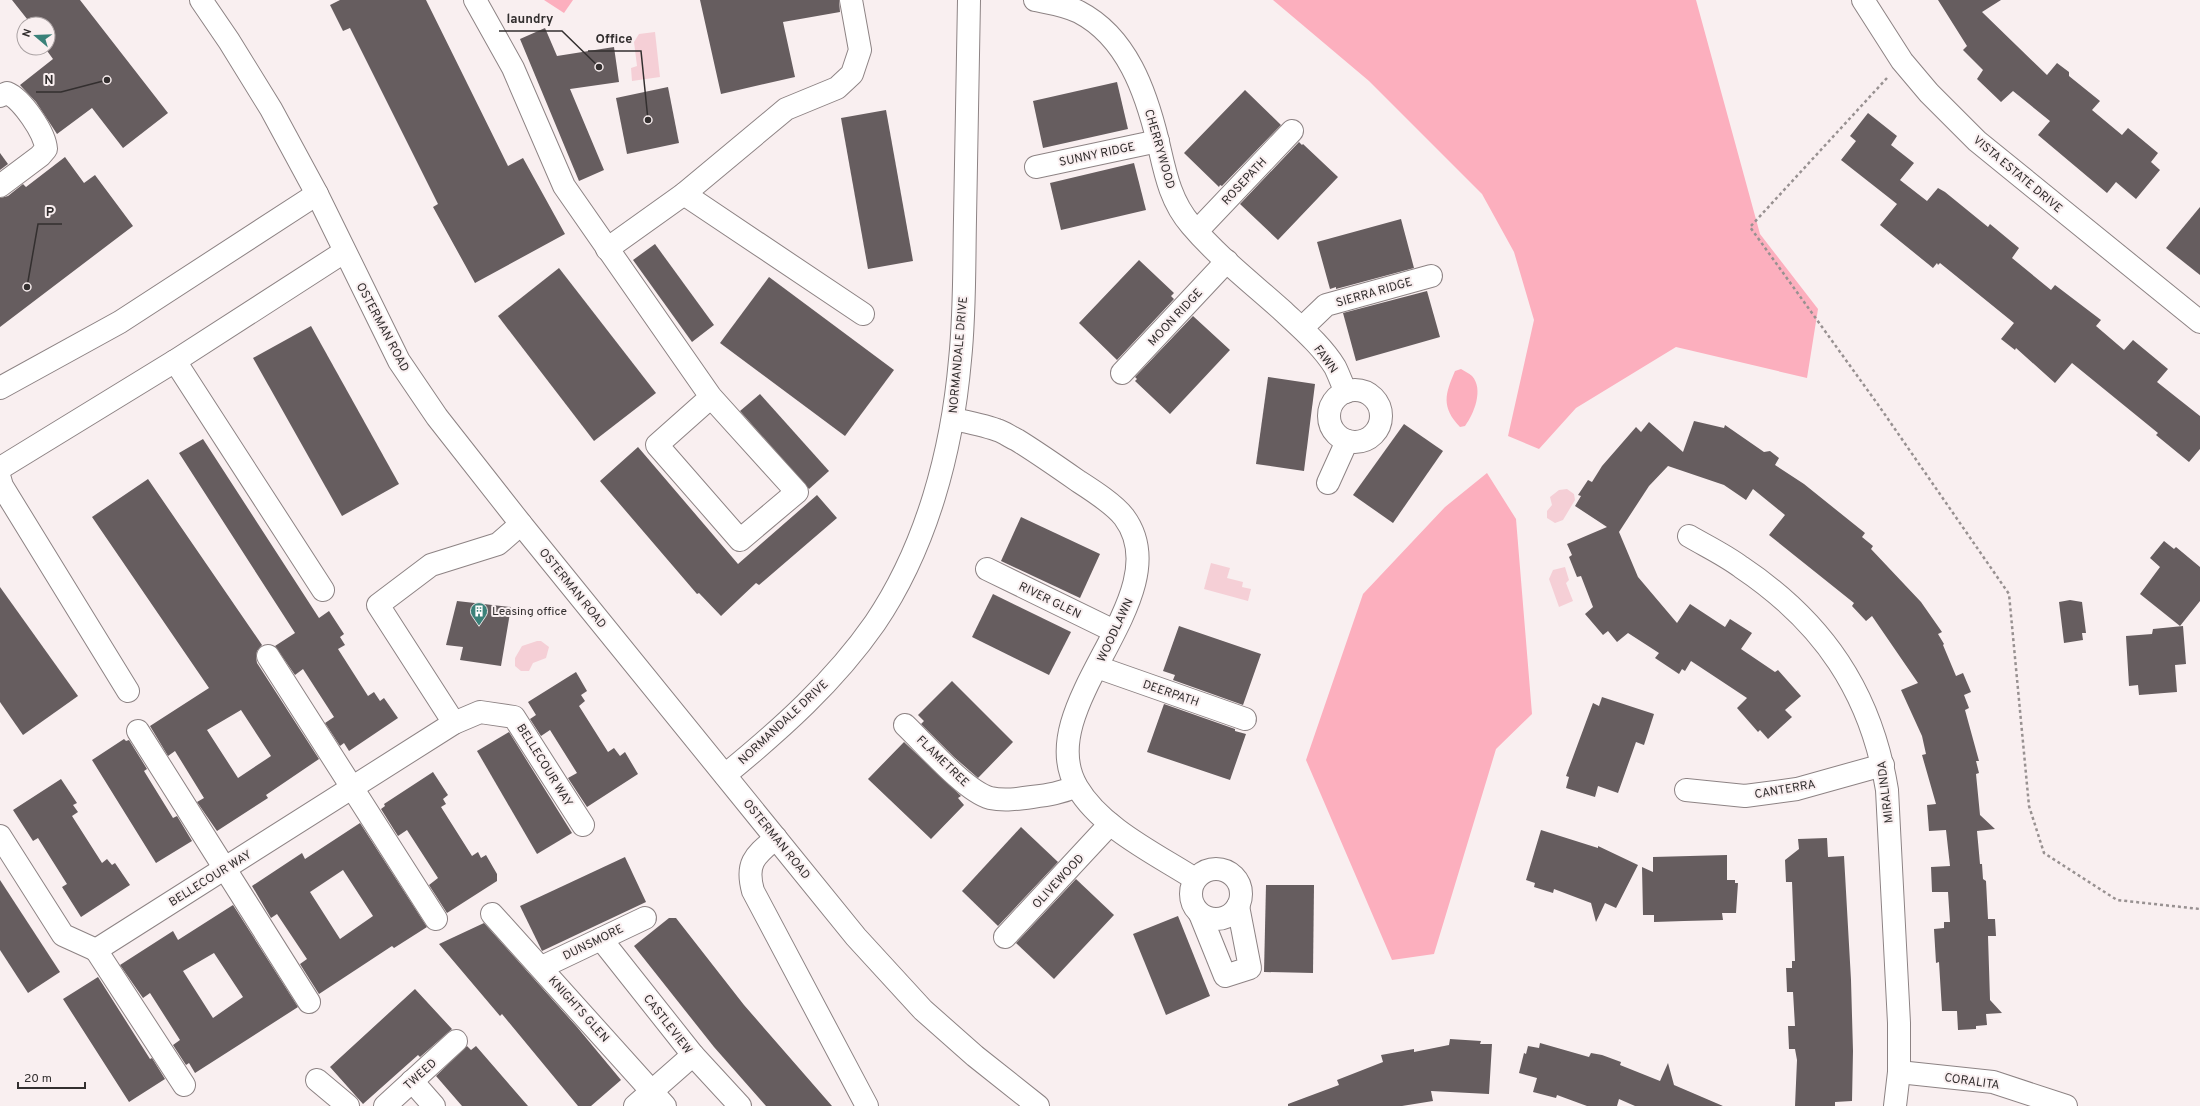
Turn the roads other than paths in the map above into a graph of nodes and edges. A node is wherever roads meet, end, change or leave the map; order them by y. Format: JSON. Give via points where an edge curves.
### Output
{"nodes":[{"id":1,"x":201,"y":0,"type":"edge"},
{"id":2,"x":475,"y":0,"type":"edge"},
{"id":3,"x":851,"y":0,"type":"edge"},
{"id":4,"x":969,"y":0,"type":"edge"},
{"id":5,"x":982,"y":0,"type":"edge"},
{"id":6,"x":1035,"y":0,"type":"edge"},
{"id":7,"x":1864,"y":0,"type":"edge"},
{"id":8,"x":0,"y":96,"type":"edge"},
{"id":9,"x":1292,"y":131,"type":"dead end"},
{"id":10,"x":1158,"y":141,"type":"junction"},
{"id":11,"x":1036,"y":167,"type":"dead end"},
{"id":12,"x":0,"y":186,"type":"edge"},
{"id":13,"x":317,"y":194,"type":"junction"},
{"id":14,"x":684,"y":194,"type":"junction"},
{"id":15,"x":1197,"y":231,"type":"junction"},
{"id":16,"x":607,"y":249,"type":"junction"},
{"id":17,"x":344,"y":252,"type":"junction"},
{"id":18,"x":1227,"y":261,"type":"junction"},
{"id":19,"x":1431,"y":276,"type":"dead end"},
{"id":20,"x":863,"y":314,"type":"dead end"},
{"id":21,"x":2200,"y":322,"type":"edge"},
{"id":22,"x":1302,"y":328,"type":"junction"},
{"id":23,"x":175,"y":361,"type":"junction"},
{"id":24,"x":1122,"y":373,"type":"dead end"},
{"id":25,"x":0,"y":388,"type":"edge"},
{"id":26,"x":1346,"y":392,"type":"junction"},
{"id":27,"x":711,"y":397,"type":"junction"},
{"id":28,"x":953,"y":419,"type":"junction"},
{"id":29,"x":1348,"y":441,"type":"junction"},
{"id":30,"x":0,"y":470,"type":"edge"},
{"id":31,"x":0,"y":479,"type":"edge"},
{"id":32,"x":1328,"y":483,"type":"dead end"},
{"id":33,"x":521,"y":524,"type":"junction"},
{"id":34,"x":1689,"y":536,"type":"dead end"},
{"id":35,"x":987,"y":569,"type":"dead end"},
{"id":36,"x":323,"y":590,"type":"dead end"},
{"id":37,"x":1114,"y":631,"type":"junction"},
{"id":38,"x":268,"y":656,"type":"dead end"},
{"id":39,"x":1097,"y":667,"type":"junction"},
{"id":40,"x":128,"y":691,"type":"dead end"},
{"id":41,"x":1245,"y":719,"type":"dead end"},
{"id":42,"x":454,"y":723,"type":"junction"},
{"id":43,"x":905,"y":725,"type":"dead end"},
{"id":44,"x":138,"y":730,"type":"dead end"},
{"id":45,"x":1883,"y":765,"type":"junction"},
{"id":46,"x":725,"y":775,"type":"junction"},
{"id":47,"x":1076,"y":786,"type":"junction"},
{"id":48,"x":353,"y":788,"type":"junction"},
{"id":49,"x":1686,"y":790,"type":"dead end"},
{"id":50,"x":1110,"y":824,"type":"junction"},
{"id":51,"x":583,"y":825,"type":"dead end"},
{"id":52,"x":0,"y":836,"type":"edge"},
{"id":53,"x":776,"y":838,"type":"junction"},
{"id":54,"x":226,"y":868,"type":"junction"},
{"id":55,"x":1195,"y":879,"type":"junction"},
{"id":56,"x":1238,"y":906,"type":"junction"},
{"id":57,"x":492,"y":914,"type":"dead end"},
{"id":58,"x":1200,"y":914,"type":"junction"},
{"id":59,"x":645,"y":918,"type":"dead end"},
{"id":60,"x":436,"y":919,"type":"dead end"},
{"id":61,"x":1005,"y":937,"type":"dead end"},
{"id":62,"x":601,"y":939,"type":"junction"},
{"id":63,"x":96,"y":950,"type":"junction"},
{"id":64,"x":542,"y":967,"type":"junction"},
{"id":65,"x":309,"y":1002,"type":"dead end"},
{"id":66,"x":456,"y":1041,"type":"dead end"},
{"id":67,"x":693,"y":1055,"type":"junction"},
{"id":68,"x":1899,"y":1072,"type":"junction"},
{"id":69,"x":318,"y":1080,"type":"dead end"},
{"id":70,"x":412,"y":1081,"type":"junction"},
{"id":71,"x":184,"y":1085,"type":"dead end"},
{"id":72,"x":864,"y":1098,"type":"edge"},
{"id":73,"x":658,"y":1099,"type":"edge"},
{"id":74,"x":348,"y":1106,"type":"edge"},
{"id":75,"x":385,"y":1106,"type":"edge"},
{"id":76,"x":434,"y":1106,"type":"edge"},
{"id":77,"x":635,"y":1106,"type":"edge"},
{"id":78,"x":740,"y":1106,"type":"edge"},
{"id":79,"x":1038,"y":1106,"type":"edge"},
{"id":80,"x":1895,"y":1106,"type":"edge"},
{"id":81,"x":2066,"y":1106,"type":"edge"}],
"edges":[{"from":1,"to":13,"type":"street","name":"OSTERMAN ROAD","via":[[271,109]]},
{"from":2,"to":16,"type":"street","via":[[513,68],[564,186]]},
{"from":3,"to":14,"type":"street","via":[[860,50],[852,74],[837,88],[786,109]]},
{"from":4,"to":5,"type":"street"},
{"from":4,"to":28,"type":"street","name":"NORMANDALE DRIVE","via":[[962,324]]},
{"from":6,"to":10,"type":"street","name":"CHERRYWOOD","via":[[1079,12],[1116,43],[1141,84]]},
{"from":7,"to":21,"type":"street","name":"VISTA ESTATE DRIVE","via":[[1902,61],[1929,93],[1978,141]]},
{"from":8,"to":12,"type":"street","via":[[7,93],[12,95],[32,118],[46,140],[46,149],[40,156]]},
{"from":9,"to":15,"type":"street","name":"ROSEPATH"},
{"from":10,"to":11,"type":"street","name":"SUNNY RIDGE"},
{"from":10,"to":15,"type":"street","name":"CHERRYWOOD","via":[[1172,193],[1179,208]]},
{"from":13,"to":17,"type":"street","name":"OSTERMAN ROAD"},
{"from":13,"to":25,"type":"street","via":[[120,322]]},
{"from":14,"to":16,"type":"street"},
{"from":14,"to":20,"type":"street"},
{"from":15,"to":18,"type":"street","name":"CHERRYWOOD"},
{"from":16,"to":27,"type":"street"},
{"from":17,"to":23,"type":"street"},
{"from":17,"to":33,"type":"street","name":"OSTERMAN ROAD","via":[[399,361],[437,417]]},
{"from":18,"to":22,"type":"street","name":"CHERRYWOOD"},
{"from":18,"to":24,"type":"street","name":"MOON RIDGE"},
{"from":19,"to":22,"type":"street","name":"SIERRA RIDGE","via":[[1326,305]]},
{"from":22,"to":26,"type":"street","name":"FAWN","via":[[1335,368]]},
{"from":23,"to":30,"type":"street"},
{"from":23,"to":36,"type":"street"},
{"from":26,"to":29,"type":"street","via":[[1332,404],[1330,413],[1334,430]]},
{"from":26,"to":29,"type":"street","via":[[1359,391],[1371,396],[1379,406],[1381,419],[1378,428],[1365,440]]},
{"from":27,"to":27,"type":"street","via":[[657,445],[740,540],[797,492]]},
{"from":28,"to":37,"type":"street","name":"WOODLAWN","via":[[998,430],[1042,455],[1124,516],[1136,541],[1137,573],[1126,607]]},
{"from":28,"to":46,"type":"street","name":"NORMANDALE DRIVE","via":[[942,471],[922,529],[901,578],[875,623],[839,668],[802,708]]},
{"from":29,"to":32,"type":"street"},
{"from":31,"to":40,"type":"street"},
{"from":33,"to":42,"type":"street","via":[[498,544],[431,565],[378,605]]},
{"from":33,"to":46,"type":"street","name":"OSTERMAN ROAD"},
{"from":34,"to":45,"type":"street","name":"MIRALINDA","via":[[1741,567],[1786,601],[1823,639],[1848,674],[1870,722]]},
{"from":35,"to":37,"type":"street","name":"RIVER GLEN"},
{"from":37,"to":39,"type":"street","name":"WOODLAWN"},
{"from":38,"to":48,"type":"street"},
{"from":39,"to":41,"type":"street","name":"DEERPATH"},
{"from":39,"to":47,"type":"street","name":"WOODLAWN","via":[[1068,735],[1067,757]]},
{"from":42,"to":48,"type":"street","name":"BELLECOUR WAY"},
{"from":42,"to":51,"type":"street","name":"BELLECOUR WAY","via":[[480,712],[514,717]]},
{"from":43,"to":47,"type":"street","name":"FLAMETREE","via":[[970,787],[989,798],[1007,800],[1063,793]]},
{"from":44,"to":54,"type":"street"},
{"from":45,"to":49,"type":"street","name":"CANTERRA","via":[[1797,789],[1745,796]]},
{"from":45,"to":68,"type":"street","name":"MIRALINDA","via":[[1887,790],[1892,884]]},
{"from":46,"to":53,"type":"street","name":"OSTERMAN ROAD"},
{"from":47,"to":50,"type":"street","name":"WOODLAWN","via":[[1089,804]]},
{"from":48,"to":54,"type":"street","name":"BELLECOUR WAY"},
{"from":48,"to":60,"type":"street"},
{"from":50,"to":55,"type":"street","name":"WOODLAWN"},
{"from":50,"to":61,"type":"street","name":"OLIVEWOOD"},
{"from":52,"to":63,"type":"street","via":[[64,935]]},
{"from":53,"to":72,"type":"street","via":[[756,855],[752,863],[750,879],[753,891]]},
{"from":53,"to":79,"type":"street","name":"OSTERMAN ROAD","via":[[856,938],[923,1010],[974,1056]]},
{"from":54,"to":63,"type":"street","name":"BELLECOUR WAY"},
{"from":54,"to":65,"type":"street"},
{"from":55,"to":56,"type":"street","via":[[1206,870],[1215,868],[1231,873],[1241,888]]},
{"from":55,"to":58,"type":"street","via":[[1190,890],[1191,899]]},
{"from":56,"to":58,"type":"street","via":[[1233,913],[1217,919]]},
{"from":56,"to":58,"type":"street","via":[[1250,968],[1225,976]]},
{"from":57,"to":64,"type":"street","name":"KNIGHTS GLEN"},
{"from":59,"to":62,"type":"street","name":"DUNSMORE"},
{"from":62,"to":64,"type":"street","name":"DUNSMORE"},
{"from":62,"to":67,"type":"street","name":"CASTLEVIEW"},
{"from":63,"to":71,"type":"street"},
{"from":64,"to":73,"type":"street","name":"KNIGHTS GLEN"},
{"from":66,"to":70,"type":"street","name":"TWEED"},
{"from":67,"to":73,"type":"street"},
{"from":67,"to":78,"type":"street","name":"CASTLEVIEW"},
{"from":68,"to":80,"type":"street","name":"MIRALINDA"},
{"from":68,"to":81,"type":"street","name":"CORALITA","via":[[1993,1082]]},
{"from":69,"to":74,"type":"street"},
{"from":70,"to":75,"type":"street","name":"TWEED"},
{"from":70,"to":76,"type":"street"},
{"from":73,"to":77,"type":"street"}]}
